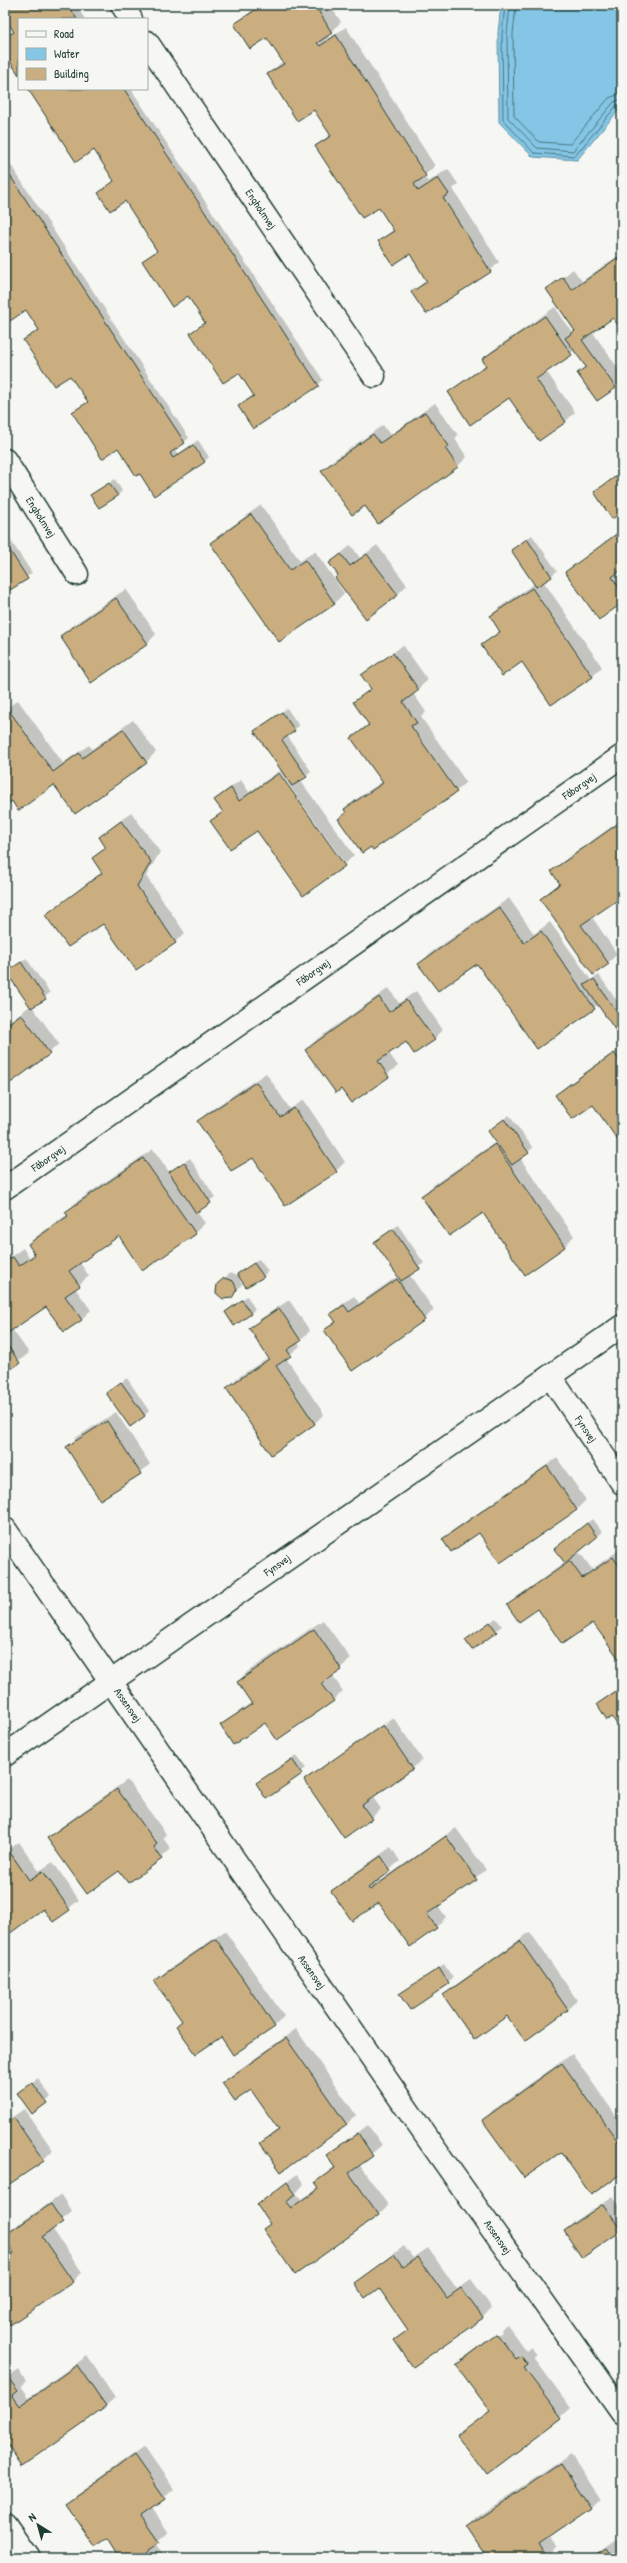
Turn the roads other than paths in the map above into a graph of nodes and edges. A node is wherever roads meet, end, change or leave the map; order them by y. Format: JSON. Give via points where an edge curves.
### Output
{"nodes":[{"id":1,"x":122,"y":5,"type":"edge"},
{"id":2,"x":130,"y":18,"type":"edge"},
{"id":3,"x":148,"y":43,"type":"edge"},
{"id":4,"x":374,"y":376,"type":"dead end"},
{"id":5,"x":5,"y":460,"type":"edge"},
{"id":6,"x":77,"y":574,"type":"dead end"},
{"id":7,"x":622,"y":756,"type":"edge"},
{"id":8,"x":5,"y":1188,"type":"edge"},
{"id":9,"x":622,"y":1326,"type":"edge"},
{"id":10,"x":550,"y":1376,"type":"junction"},
{"id":11,"x":622,"y":1483,"type":"edge"},
{"id":12,"x":5,"y":1529,"type":"edge"},
{"id":13,"x":111,"y":1681,"type":"junction"},
{"id":14,"x":5,"y":1755,"type":"edge"},
{"id":15,"x":622,"y":2413,"type":"edge"},
{"id":16,"x":5,"y":2525,"type":"edge"},
{"id":17,"x":28,"y":2558,"type":"edge"}],
"edges":[{"from":1,"to":2,"type":"street"},
{"from":3,"to":4,"type":"street","name":"Engholmvej"},
{"from":5,"to":6,"type":"street","name":"Engholmvej"},
{"from":7,"to":8,"type":"street","name":"Fåborgvej"},
{"from":9,"to":10,"type":"street","name":"Fynsvej"},
{"from":10,"to":11,"type":"street","name":"Fynsvej"},
{"from":10,"to":13,"type":"street","name":"Fynsvej"},
{"from":12,"to":13,"type":"street","name":"Assensvej"},
{"from":13,"to":14,"type":"street","name":"Fynsvej"},
{"from":13,"to":15,"type":"street","name":"Assensvej","via":[[428,2139]]},
{"from":16,"to":17,"type":"street"}]}
